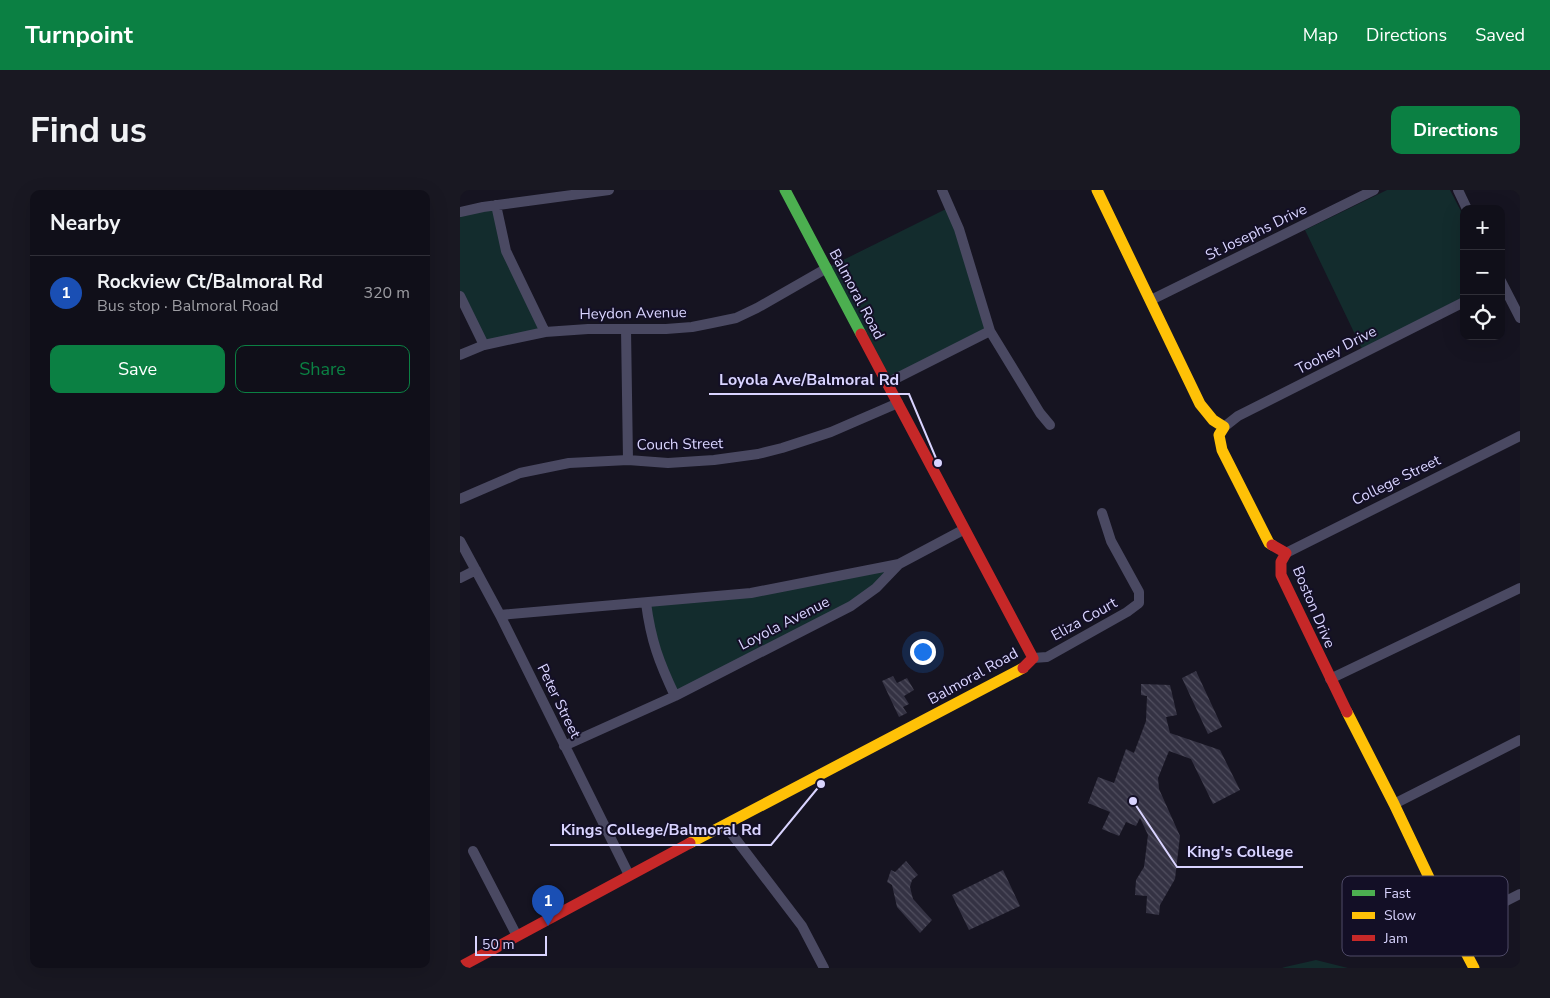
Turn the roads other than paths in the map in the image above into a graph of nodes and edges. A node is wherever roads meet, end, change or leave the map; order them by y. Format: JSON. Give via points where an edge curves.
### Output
{"nodes":[{"id":1,"x":609,"y":190,"type":"edge"},
{"id":2,"x":785,"y":190,"type":"edge"},
{"id":3,"x":942,"y":190,"type":"edge"},
{"id":4,"x":1097,"y":190,"type":"edge"},
{"id":5,"x":1374,"y":190,"type":"edge"},
{"id":6,"x":1458,"y":190,"type":"edge"},
{"id":7,"x":496,"y":205,"type":"junction"},
{"id":8,"x":1465,"y":205,"type":"edge"},
{"id":9,"x":460,"y":212,"type":"edge"},
{"id":10,"x":827,"y":268,"type":"junction"},
{"id":11,"x":1505,"y":288,"type":"edge"},
{"id":12,"x":460,"y":296,"type":"edge"},
{"id":13,"x":1151,"y":300,"type":"junction"},
{"id":14,"x":1460,"y":304,"type":"edge"},
{"id":15,"x":1520,"y":318,"type":"edge"},
{"id":16,"x":626,"y":329,"type":"junction"},
{"id":17,"x":990,"y":331,"type":"junction"},
{"id":18,"x":545,"y":332,"type":"junction"},
{"id":19,"x":484,"y":344,"type":"junction"},
{"id":20,"x":460,"y":355,"type":"edge"},
{"id":21,"x":887,"y":383,"type":"junction"},
{"id":22,"x":898,"y":403,"type":"junction"},
{"id":23,"x":1050,"y":425,"type":"dead end"},
{"id":24,"x":1224,"y":426,"type":"junction"},
{"id":25,"x":1520,"y":436,"type":"edge"},
{"id":26,"x":628,"y":460,"type":"junction"},
{"id":27,"x":460,"y":499,"type":"edge"},
{"id":28,"x":1102,"y":513,"type":"dead end"},
{"id":29,"x":964,"y":530,"type":"junction"},
{"id":30,"x":460,"y":541,"type":"edge"},
{"id":31,"x":1286,"y":553,"type":"junction"},
{"id":32,"x":899,"y":564,"type":"junction"},
{"id":33,"x":476,"y":570,"type":"junction"},
{"id":34,"x":460,"y":578,"type":"edge"},
{"id":35,"x":1520,"y":588,"type":"edge"},
{"id":36,"x":646,"y":603,"type":"junction"},
{"id":37,"x":500,"y":615,"type":"junction"},
{"id":38,"x":1033,"y":658,"type":"junction"},
{"id":39,"x":1330,"y":680,"type":"junction"},
{"id":40,"x":675,"y":696,"type":"junction"},
{"id":41,"x":1520,"y":740,"type":"edge"},
{"id":42,"x":564,"y":746,"type":"junction"},
{"id":43,"x":1394,"y":804,"type":"junction"},
{"id":44,"x":724,"y":825,"type":"junction"},
{"id":45,"x":473,"y":851,"type":"dead end"},
{"id":46,"x":629,"y":875,"type":"junction"},
{"id":47,"x":1428,"y":876,"type":"edge"},
{"id":48,"x":1520,"y":894,"type":"edge"},
{"id":49,"x":1508,"y":900,"type":"edge"},
{"id":50,"x":517,"y":936,"type":"junction"},
{"id":51,"x":1468,"y":956,"type":"edge"},
{"id":52,"x":460,"y":967,"type":"edge"},
{"id":53,"x":824,"y":968,"type":"edge"},
{"id":54,"x":1474,"y":968,"type":"edge"}],
"edges":[{"from":1,"to":7,"type":"street"},
{"from":2,"to":10,"type":"street","name":"Balmoral Road"},
{"from":3,"to":17,"type":"street","via":[[959,228]]},
{"from":4,"to":13,"type":"street"},
{"from":5,"to":13,"type":"street","name":"St Josephs Drive"},
{"from":6,"to":8,"type":"street"},
{"from":7,"to":9,"type":"street"},
{"from":7,"to":18,"type":"street","via":[[506,251]]},
{"from":10,"to":16,"type":"street","name":"Heydon Avenue","via":[[736,318],[692,327]]},
{"from":10,"to":21,"type":"street","name":"Balmoral Road"},
{"from":11,"to":15,"type":"street"},
{"from":12,"to":19,"type":"street"},
{"from":13,"to":24,"type":"street","via":[[1200,404],[1216,424]]},
{"from":14,"to":24,"type":"street","name":"Toohey Drive"},
{"from":16,"to":18,"type":"street","name":"Heydon Avenue"},
{"from":16,"to":26,"type":"street"},
{"from":17,"to":21,"type":"street"},
{"from":17,"to":23,"type":"street"},
{"from":18,"to":19,"type":"street","name":"Heydon Avenue"},
{"from":19,"to":20,"type":"street","name":"Heydon Avenue"},
{"from":21,"to":22,"type":"street","name":"Balmoral Road"},
{"from":22,"to":26,"type":"street","name":"Couch Street","via":[[831,432],[758,454],[668,463]]},
{"from":22,"to":29,"type":"street","name":"Balmoral Road"},
{"from":24,"to":31,"type":"street","name":"Boston Drive","via":[[1219,435],[1222,450],[1269,543]]},
{"from":25,"to":31,"type":"street","name":"College Street"},
{"from":26,"to":27,"type":"street","name":"Couch Street","via":[[547,466]]},
{"from":28,"to":38,"type":"street","name":"Eliza Court","via":[[1111,541],[1139,592],[1139,603],[1047,657]]},
{"from":29,"to":32,"type":"street","name":"Loyola Avenue"},
{"from":29,"to":38,"type":"street","name":"Balmoral Road"},
{"from":30,"to":33,"type":"street","name":"Peter Street"},
{"from":31,"to":39,"type":"street","name":"Boston Drive","via":[[1281,562],[1281,575]]},
{"from":32,"to":36,"type":"street","name":"Loyola Avenue","via":[[751,593]]},
{"from":32,"to":40,"type":"street","name":"Loyola Avenue","via":[[876,588],[852,606]]},
{"from":33,"to":34,"type":"street"},
{"from":33,"to":37,"type":"street","name":"Peter Street"},
{"from":35,"to":39,"type":"street"},
{"from":36,"to":37,"type":"street","name":"Loyola Avenue"},
{"from":36,"to":40,"type":"street","via":[[660,666]]},
{"from":37,"to":42,"type":"street","name":"Peter Street"},
{"from":38,"to":44,"type":"street","name":"Balmoral Road","via":[[1022,669]]},
{"from":39,"to":43,"type":"street","name":"Boston Drive"},
{"from":40,"to":42,"type":"street","name":"Loyola Avenue"},
{"from":41,"to":43,"type":"street"},
{"from":42,"to":46,"type":"street","name":"Peter Street"},
{"from":43,"to":47,"type":"street","name":"Boston Drive"},
{"from":44,"to":46,"type":"street","name":"Balmoral Road"},
{"from":44,"to":53,"type":"street","via":[[802,926]]},
{"from":45,"to":50,"type":"street"},
{"from":46,"to":50,"type":"street","name":"Balmoral Road"},
{"from":48,"to":49,"type":"street"},
{"from":50,"to":52,"type":"street","name":"Balmoral Road"},
{"from":51,"to":54,"type":"street","name":"Boston Drive"}]}
